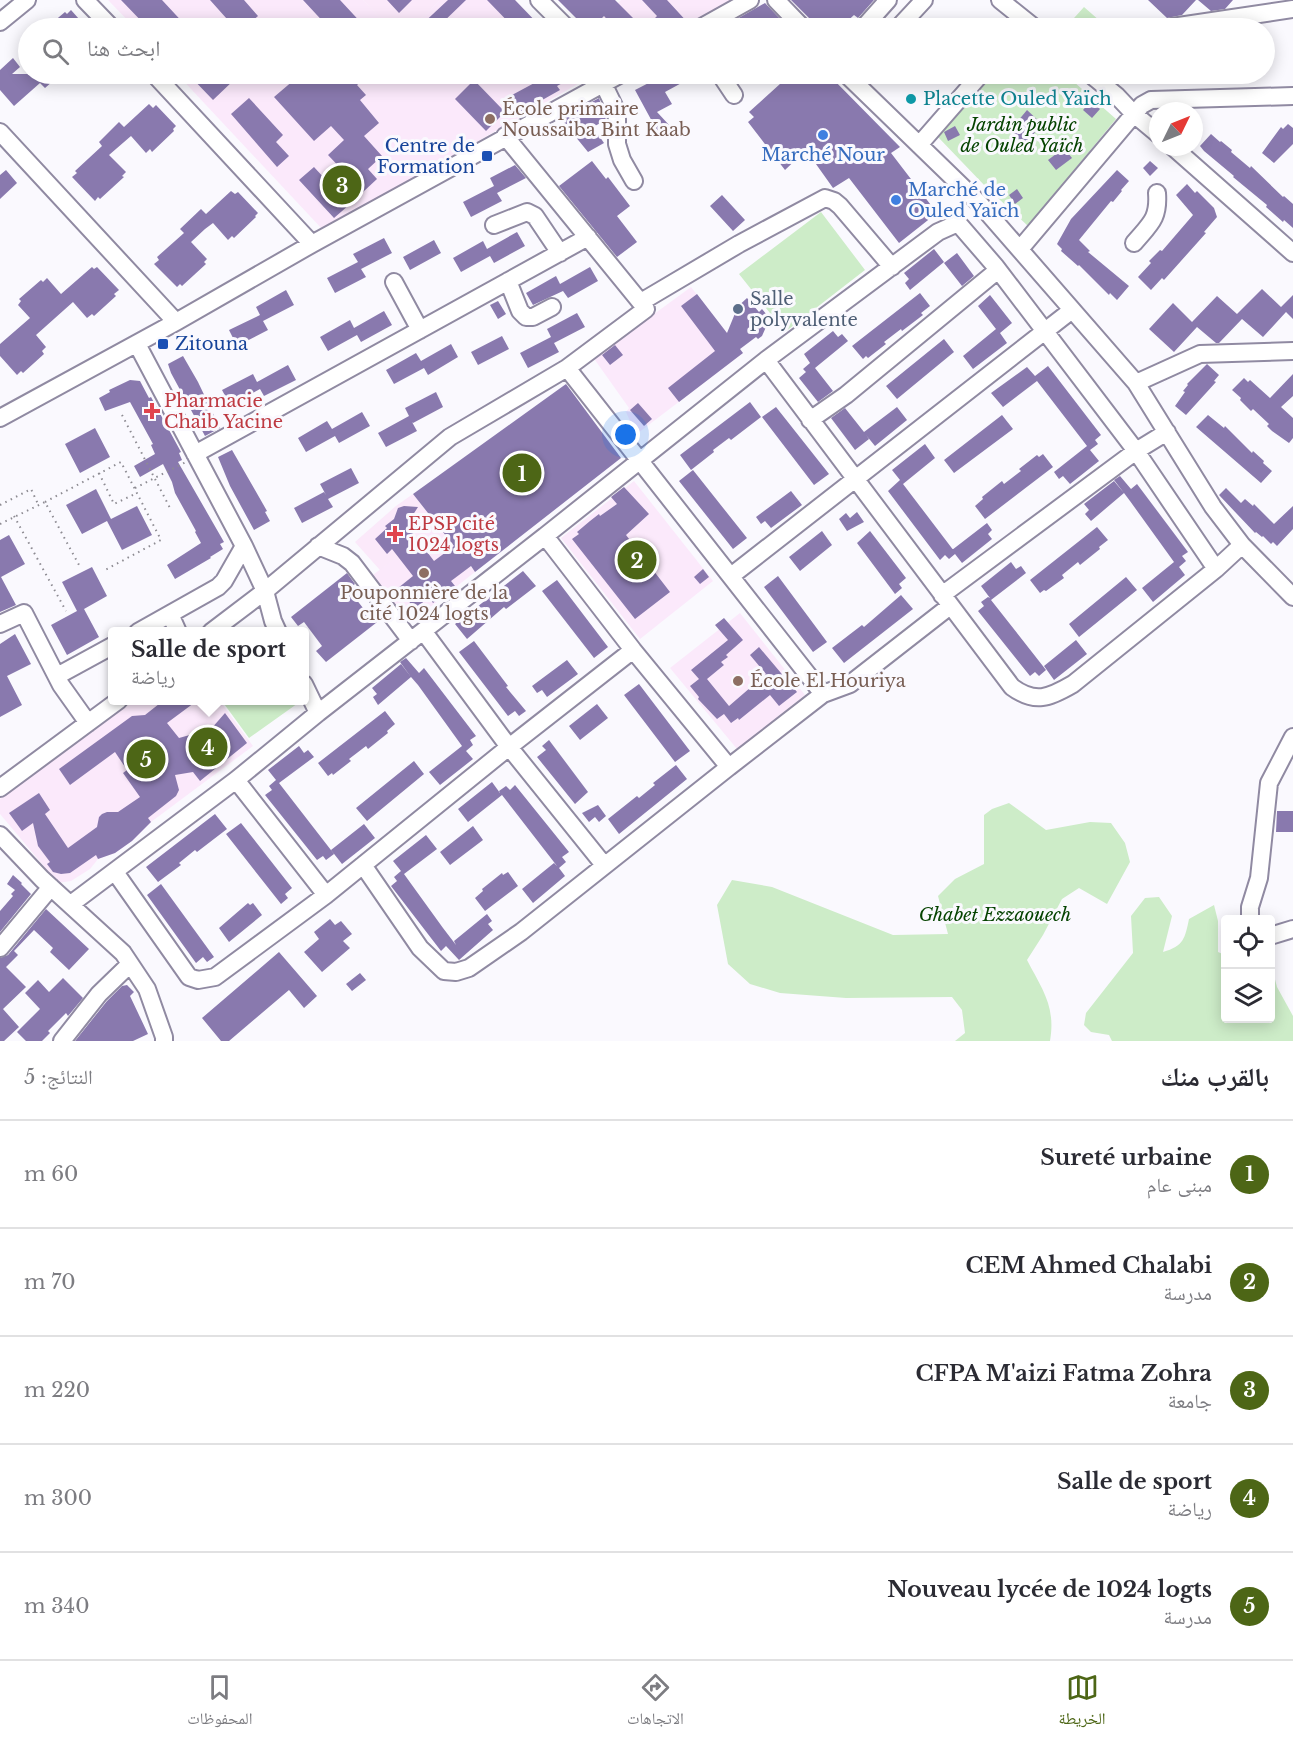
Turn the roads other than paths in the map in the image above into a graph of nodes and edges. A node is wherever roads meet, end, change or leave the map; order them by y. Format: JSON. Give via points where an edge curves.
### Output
{"nodes":[{"id":1,"x":27,"y":0,"type":"edge"},
{"id":2,"x":85,"y":0,"type":"edge"},
{"id":3,"x":539,"y":0,"type":"edge"},
{"id":4,"x":750,"y":0,"type":"edge"},
{"id":5,"x":776,"y":0,"type":"edge"},
{"id":6,"x":888,"y":0,"type":"edge"},
{"id":7,"x":924,"y":0,"type":"edge"},
{"id":8,"x":1000,"y":0,"type":"edge"},
{"id":9,"x":1293,"y":9,"type":"edge"},
{"id":10,"x":102,"y":18,"type":"edge"},
{"id":11,"x":557,"y":18,"type":"edge"},
{"id":12,"x":718,"y":18,"type":"edge"},
{"id":13,"x":793,"y":18,"type":"edge"},
{"id":14,"x":872,"y":18,"type":"edge"},
{"id":15,"x":907,"y":18,"type":"edge"},
{"id":16,"x":1019,"y":18,"type":"edge"},
{"id":17,"x":1232,"y":18,"type":"edge"},
{"id":18,"x":0,"y":22,"type":"edge"},
{"id":19,"x":163,"y":84,"type":"edge"},
{"id":20,"x":600,"y":84,"type":"edge"},
{"id":21,"x":613,"y":84,"type":"edge"},
{"id":22,"x":727,"y":84,"type":"edge"},
{"id":23,"x":860,"y":84,"type":"edge"},
{"id":24,"x":972,"y":84,"type":"edge"},
{"id":25,"x":1103,"y":84,"type":"edge"},
{"id":26,"x":734,"y":95,"type":"dead end"},
{"id":27,"x":1292,"y":96,"type":"edge"},
{"id":28,"x":1134,"y":114,"type":"junction"},
{"id":29,"x":1149,"y":126,"type":"edge"},
{"id":30,"x":0,"y":132,"type":"edge"},
{"id":31,"x":505,"y":136,"type":"junction"},
{"id":32,"x":919,"y":145,"type":"junction"},
{"id":33,"x":1183,"y":156,"type":"edge"},
{"id":34,"x":634,"y":181,"type":"dead end"},
{"id":35,"x":1157,"y":193,"type":"dead end"},
{"id":36,"x":980,"y":204,"type":"junction"},
{"id":37,"x":958,"y":223,"type":"junction"},
{"id":38,"x":494,"y":225,"type":"dead end"},
{"id":39,"x":588,"y":237,"type":"junction"},
{"id":40,"x":1134,"y":243,"type":"dead end"},
{"id":41,"x":312,"y":244,"type":"junction"},
{"id":42,"x":1020,"y":249,"type":"junction"},
{"id":43,"x":560,"y":253,"type":"junction"},
{"id":44,"x":1293,"y":253,"type":"edge"},
{"id":45,"x":892,"y":267,"type":"junction"},
{"id":46,"x":998,"y":270,"type":"junction"},
{"id":47,"x":508,"y":281,"type":"junction"},
{"id":48,"x":394,"y":282,"type":"dead end"},
{"id":49,"x":641,"y":302,"type":"junction"},
{"id":50,"x":552,"y":307,"type":"dead end"},
{"id":51,"x":1072,"y":310,"type":"junction"},
{"id":52,"x":176,"y":322,"type":"junction"},
{"id":53,"x":420,"y":330,"type":"junction"},
{"id":54,"x":1044,"y":331,"type":"junction"},
{"id":55,"x":137,"y":344,"type":"junction"},
{"id":56,"x":1293,"y":351,"type":"edge"},
{"id":57,"x":765,"y":360,"type":"junction"},
{"id":58,"x":567,"y":368,"type":"junction"},
{"id":59,"x":1136,"y":383,"type":"junction"},
{"id":60,"x":0,"y":418,"type":"edge"},
{"id":61,"x":810,"y":420,"type":"junction"},
{"id":62,"x":1167,"y":432,"type":"junction"},
{"id":63,"x":1136,"y":451,"type":"junction"},
{"id":64,"x":196,"y":456,"type":"junction"},
{"id":65,"x":639,"y":459,"type":"junction"},
{"id":66,"x":855,"y":480,"type":"junction"},
{"id":67,"x":545,"y":536,"type":"junction"},
{"id":68,"x":1242,"y":545,"type":"junction"},
{"id":69,"x":244,"y":546,"type":"junction"},
{"id":70,"x":318,"y":546,"type":"junction"},
{"id":71,"x":1216,"y":569,"type":"junction"},
{"id":72,"x":731,"y":576,"type":"junction"},
{"id":73,"x":265,"y":591,"type":"junction"},
{"id":74,"x":1293,"y":597,"type":"edge"},
{"id":75,"x":946,"y":601,"type":"junction"},
{"id":76,"x":170,"y":614,"type":"junction"},
{"id":77,"x":0,"y":624,"type":"edge"},
{"id":78,"x":147,"y":627,"type":"edge"},
{"id":79,"x":176,"y":627,"type":"edge"},
{"id":80,"x":218,"y":627,"type":"edge"},
{"id":81,"x":276,"y":627,"type":"edge"},
{"id":82,"x":418,"y":636,"type":"junction"},
{"id":83,"x":108,"y":648,"type":"edge"},
{"id":84,"x":633,"y":650,"type":"junction"},
{"id":85,"x":57,"y":676,"type":"junction"},
{"id":86,"x":309,"y":694,"type":"edge"},
{"id":87,"x":823,"y":694,"type":"junction"},
{"id":88,"x":111,"y":705,"type":"edge"},
{"id":89,"x":318,"y":713,"type":"junction"},
{"id":90,"x":88,"y":723,"type":"junction"},
{"id":91,"x":1293,"y":737,"type":"edge"},
{"id":92,"x":509,"y":747,"type":"junction"},
{"id":93,"x":729,"y":767,"type":"junction"},
{"id":94,"x":236,"y":780,"type":"junction"},
{"id":95,"x":0,"y":788,"type":"edge"},
{"id":96,"x":0,"y":835,"type":"edge"},
{"id":97,"x":363,"y":865,"type":"junction"},
{"id":98,"x":604,"y":865,"type":"junction"},
{"id":99,"x":115,"y":872,"type":"junction"},
{"id":100,"x":51,"y":887,"type":"junction"},
{"id":101,"x":326,"y":895,"type":"junction"},
{"id":102,"x":70,"y":904,"type":"junction"},
{"id":103,"x":1250,"y":915,"type":"edge"},
{"id":104,"x":1293,"y":929,"type":"edge"},
{"id":105,"x":1275,"y":934,"type":"edge"},
{"id":106,"x":0,"y":948,"type":"edge"},
{"id":107,"x":130,"y":964,"type":"junction"},
{"id":108,"x":62,"y":1041,"type":"edge"},
{"id":109,"x":164,"y":1041,"type":"edge"}],
"edges":[{"from":1,"to":18,"type":"street"},
{"from":2,"to":10,"type":"street"},
{"from":3,"to":11,"type":"street"},
{"from":4,"to":12,"type":"street"},
{"from":5,"to":13,"type":"street"},
{"from":6,"to":14,"type":"street"},
{"from":7,"to":15,"type":"street"},
{"from":8,"to":16,"type":"street"},
{"from":9,"to":17,"type":"street"},
{"from":19,"to":41,"type":"street"},
{"from":20,"to":31,"type":"street"},
{"from":21,"to":34,"type":"street","via":[[617,144]]},
{"from":22,"to":26,"type":"street"},
{"from":23,"to":32,"type":"street"},
{"from":24,"to":32,"type":"street"},
{"from":25,"to":28,"type":"street"},
{"from":27,"to":28,"type":"street","via":[[1151,100]]},
{"from":28,"to":29,"type":"street"},
{"from":28,"to":42,"type":"street"},
{"from":30,"to":52,"type":"street"},
{"from":31,"to":39,"type":"street"},
{"from":31,"to":41,"type":"street"},
{"from":32,"to":36,"type":"street"},
{"from":33,"to":44,"type":"street"},
{"from":35,"to":40,"type":"street","via":[[1156,215]]},
{"from":36,"to":37,"type":"street"},
{"from":36,"to":42,"type":"street"},
{"from":37,"to":45,"type":"street","via":[[938,232]]},
{"from":37,"to":46,"type":"street"},
{"from":38,"to":43,"type":"street","via":[[527,212],[535,216]]},
{"from":39,"to":43,"type":"street"},
{"from":39,"to":49,"type":"street"},
{"from":41,"to":52,"type":"street"},
{"from":42,"to":51,"type":"street"},
{"from":43,"to":47,"type":"street"},
{"from":45,"to":49,"type":"street","via":[[840,206],[825,198]]},
{"from":45,"to":57,"type":"street"},
{"from":46,"to":54,"type":"street"},
{"from":46,"to":61,"type":"street"},
{"from":47,"to":50,"type":"street","via":[[526,317]]},
{"from":47,"to":53,"type":"street"},
{"from":48,"to":53,"type":"street"},
{"from":49,"to":58,"type":"street","via":[[646,309]]},
{"from":51,"to":54,"type":"street"},
{"from":51,"to":59,"type":"street"},
{"from":52,"to":55,"type":"street"},
{"from":53,"to":64,"type":"street"},
{"from":54,"to":63,"type":"street"},
{"from":54,"to":66,"type":"street"},
{"from":55,"to":60,"type":"street"},
{"from":55,"to":64,"type":"street"},
{"from":56,"to":59,"type":"street","via":[[1200,354]]},
{"from":57,"to":61,"type":"street"},
{"from":57,"to":65,"type":"street"},
{"from":58,"to":65,"type":"street"},
{"from":58,"to":70,"type":"street","via":[[450,437]]},
{"from":59,"to":62,"type":"street"},
{"from":61,"to":66,"type":"street"},
{"from":62,"to":63,"type":"street"},
{"from":62,"to":68,"type":"street","via":[[1213,507]]},
{"from":63,"to":71,"type":"street"},
{"from":63,"to":75,"type":"street"},
{"from":64,"to":69,"type":"street"},
{"from":65,"to":67,"type":"street"},
{"from":65,"to":72,"type":"street"},
{"from":66,"to":72,"type":"street"},
{"from":66,"to":75,"type":"street"},
{"from":67,"to":82,"type":"street"},
{"from":67,"to":84,"type":"street"},
{"from":68,"to":71,"type":"street"},
{"from":68,"to":74,"type":"street"},
{"from":69,"to":73,"type":"street"},
{"from":69,"to":76,"type":"street","via":[[218,587]]},
{"from":70,"to":73,"type":"street"},
{"from":70,"to":82,"type":"street","via":[[352,563]]},
{"from":71,"to":75,"type":"street","via":[[1074,684],[1045,697],[1025,697],[1012,687]]},
{"from":72,"to":87,"type":"street"},
{"from":73,"to":80,"type":"street"},
{"from":73,"to":81,"type":"street"},
{"from":75,"to":87,"type":"street","via":[[850,684]]},
{"from":76,"to":78,"type":"street"},
{"from":76,"to":79,"type":"street"},
{"from":77,"to":85,"type":"street","via":[[24,613]]},
{"from":82,"to":89,"type":"street"},
{"from":82,"to":92,"type":"street"},
{"from":83,"to":85,"type":"street"},
{"from":84,"to":92,"type":"street"},
{"from":84,"to":93,"type":"street"},
{"from":85,"to":90,"type":"street"},
{"from":86,"to":89,"type":"street"},
{"from":87,"to":93,"type":"street"},
{"from":88,"to":90,"type":"street"},
{"from":89,"to":94,"type":"street"},
{"from":90,"to":95,"type":"street"},
{"from":91,"to":103,"type":"street","via":[[1269,783],[1260,878]]},
{"from":92,"to":97,"type":"street"},
{"from":92,"to":98,"type":"street"},
{"from":93,"to":98,"type":"street"},
{"from":94,"to":99,"type":"street"},
{"from":94,"to":101,"type":"street"},
{"from":96,"to":100,"type":"street"},
{"from":97,"to":98,"type":"street","via":[[420,948],[444,971],[456,972],[469,968],[521,932]]},
{"from":97,"to":101,"type":"street"},
{"from":99,"to":101,"type":"street","via":[[189,976],[198,980],[215,977]]},
{"from":99,"to":102,"type":"street"},
{"from":100,"to":102,"type":"street"},
{"from":100,"to":106,"type":"street"},
{"from":102,"to":107,"type":"street"},
{"from":104,"to":105,"type":"street"},
{"from":107,"to":108,"type":"street","via":[[99,994]]},
{"from":107,"to":109,"type":"street","via":[[147,989]]}]}
